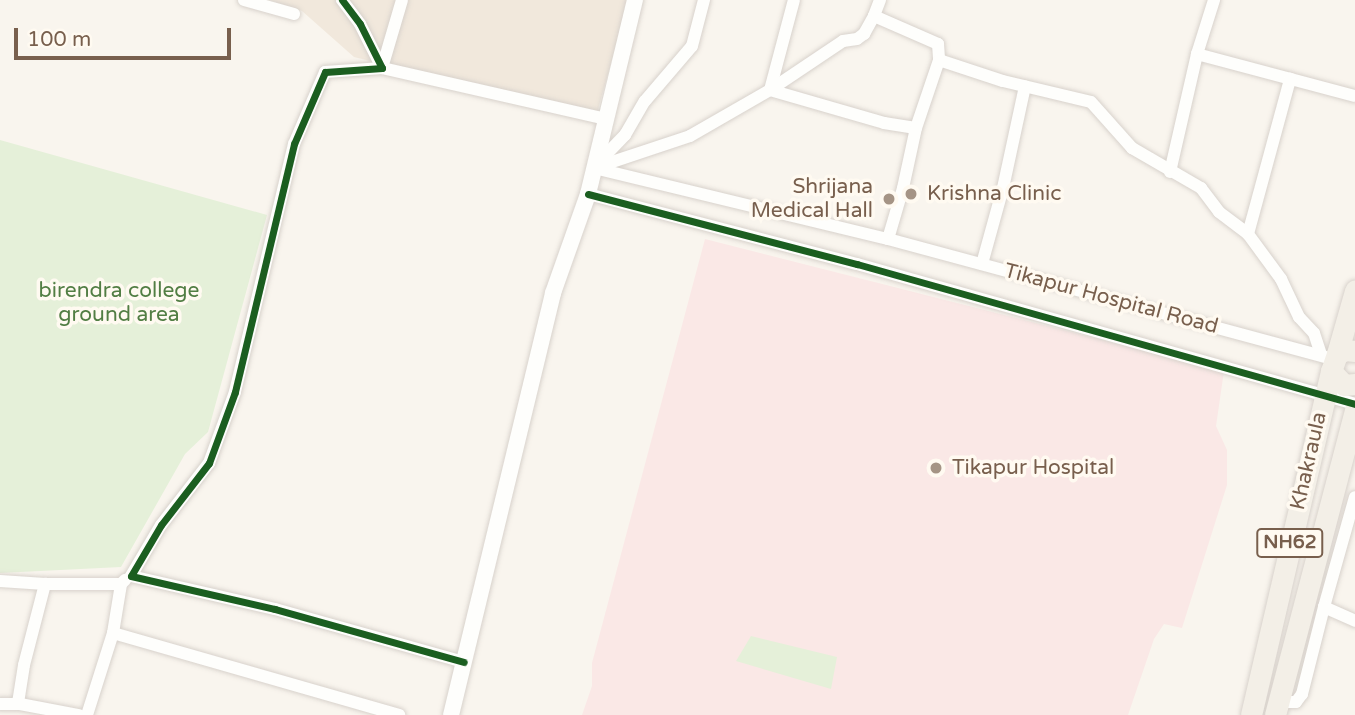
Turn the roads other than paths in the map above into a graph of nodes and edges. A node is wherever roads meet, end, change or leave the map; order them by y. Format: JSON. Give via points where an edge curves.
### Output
{"nodes":[{"id":1,"x":244,"y":0,"type":"edge"},
{"id":2,"x":342,"y":0,"type":"edge"},
{"id":3,"x":402,"y":0,"type":"edge"},
{"id":4,"x":635,"y":0,"type":"edge"},
{"id":5,"x":704,"y":0,"type":"edge"},
{"id":6,"x":794,"y":0,"type":"edge"},
{"id":7,"x":880,"y":0,"type":"edge"},
{"id":8,"x":1214,"y":0,"type":"edge"},
{"id":9,"x":293,"y":14,"type":"dead end"},
{"id":10,"x":874,"y":16,"type":"junction"},
{"id":11,"x":1197,"y":54,"type":"junction"},
{"id":12,"x":939,"y":60,"type":"junction"},
{"id":13,"x":382,"y":68,"type":"junction"},
{"id":14,"x":1290,"y":79,"type":"junction"},
{"id":15,"x":1025,"y":86,"type":"junction"},
{"id":16,"x":770,"y":90,"type":"junction"},
{"id":17,"x":1355,"y":96,"type":"edge"},
{"id":18,"x":606,"y":119,"type":"junction"},
{"id":19,"x":916,"y":128,"type":"junction"},
{"id":20,"x":594,"y":168,"type":"junction"},
{"id":21,"x":1170,"y":172,"type":"junction"},
{"id":22,"x":587,"y":194,"type":"junction"},
{"id":23,"x":1248,"y":234,"type":"junction"},
{"id":24,"x":888,"y":239,"type":"junction"},
{"id":25,"x":982,"y":264,"type":"junction"},
{"id":26,"x":1355,"y":292,"type":"edge"},
{"id":27,"x":1335,"y":358,"type":"edge"},
{"id":28,"x":1355,"y":384,"type":"edge"},
{"id":29,"x":1324,"y":395,"type":"junction"},
{"id":30,"x":1355,"y":404,"type":"edge"},
{"id":31,"x":1355,"y":410,"type":"edge"},
{"id":32,"x":1355,"y":497,"type":"edge"},
{"id":33,"x":126,"y":580,"type":"junction"},
{"id":34,"x":0,"y":581,"type":"edge"},
{"id":35,"x":45,"y":584,"type":"junction"},
{"id":36,"x":1324,"y":607,"type":"junction"},
{"id":37,"x":1355,"y":621,"type":"edge"},
{"id":38,"x":113,"y":633,"type":"junction"},
{"id":39,"x":464,"y":662,"type":"junction"},
{"id":40,"x":0,"y":704,"type":"edge"},
{"id":41,"x":18,"y":704,"type":"junction"},
{"id":42,"x":1276,"y":709,"type":"edge"},
{"id":43,"x":79,"y":715,"type":"edge"},
{"id":44,"x":87,"y":715,"type":"edge"},
{"id":45,"x":400,"y":715,"type":"edge"},
{"id":46,"x":451,"y":715,"type":"edge"},
{"id":47,"x":1251,"y":715,"type":"edge"}],
"edges":[{"from":1,"to":9,"type":"street"},
{"from":2,"to":13,"type":"street"},
{"from":3,"to":13,"type":"street"},
{"from":4,"to":18,"type":"street"},
{"from":5,"to":20,"type":"street","via":[[692,46],[645,101],[625,135]]},
{"from":6,"to":16,"type":"street"},
{"from":7,"to":10,"type":"street"},
{"from":8,"to":11,"type":"street"},
{"from":10,"to":12,"type":"street","via":[[938,44]]},
{"from":10,"to":16,"type":"street","via":[[857,39],[843,41]]},
{"from":11,"to":14,"type":"street"},
{"from":11,"to":21,"type":"street"},
{"from":12,"to":15,"type":"street"},
{"from":12,"to":19,"type":"street"},
{"from":13,"to":18,"type":"street"},
{"from":13,"to":33,"type":"street","via":[[325,72],[294,144],[235,392],[214,451]]},
{"from":14,"to":17,"type":"street"},
{"from":14,"to":23,"type":"street"},
{"from":15,"to":21,"type":"street","via":[[1091,102],[1132,148]]},
{"from":15,"to":25,"type":"street"},
{"from":16,"to":19,"type":"street","via":[[884,124]]},
{"from":16,"to":20,"type":"street","via":[[690,136]]},
{"from":18,"to":20,"type":"street"},
{"from":19,"to":24,"type":"street"},
{"from":20,"to":22,"type":"street"},
{"from":20,"to":24,"type":"street","name":"Tikapur Hospital Road"},
{"from":21,"to":23,"type":"street","via":[[1201,188],[1219,212]]},
{"from":22,"to":29,"type":"street","via":[[857,264]]},
{"from":22,"to":39,"type":"street","via":[[553,293]]},
{"from":23,"to":27,"type":"street","via":[[1281,279],[1300,317]]},
{"from":24,"to":25,"type":"street","name":"Tikapur Hospital Road"},
{"from":25,"to":27,"type":"street","name":"Tikapur Hospital Road"},
{"from":26,"to":27,"type":"main road","number":"NH62"},
{"from":27,"to":28,"type":"main road","via":[[1344,385]]},
{"from":27,"to":29,"type":"main road","name":"Khakraula","number":"NH62"},
{"from":29,"to":30,"type":"street"},
{"from":29,"to":47,"type":"main road","name":"Khakraula","number":"NH62"},
{"from":31,"to":42,"type":"main road","name":"Khakraula","number":"NH62"},
{"from":32,"to":36,"type":"street"},
{"from":33,"to":35,"type":"street"},
{"from":33,"to":38,"type":"street"},
{"from":33,"to":39,"type":"street","via":[[275,609]]},
{"from":34,"to":35,"type":"street"},
{"from":35,"to":41,"type":"street"},
{"from":36,"to":37,"type":"street"},
{"from":36,"to":42,"type":"street","via":[[1302,694],[1296,702]]},
{"from":38,"to":44,"type":"street"},
{"from":38,"to":45,"type":"street"},
{"from":39,"to":46,"type":"street"},
{"from":40,"to":41,"type":"street"},
{"from":41,"to":43,"type":"street"}]}
